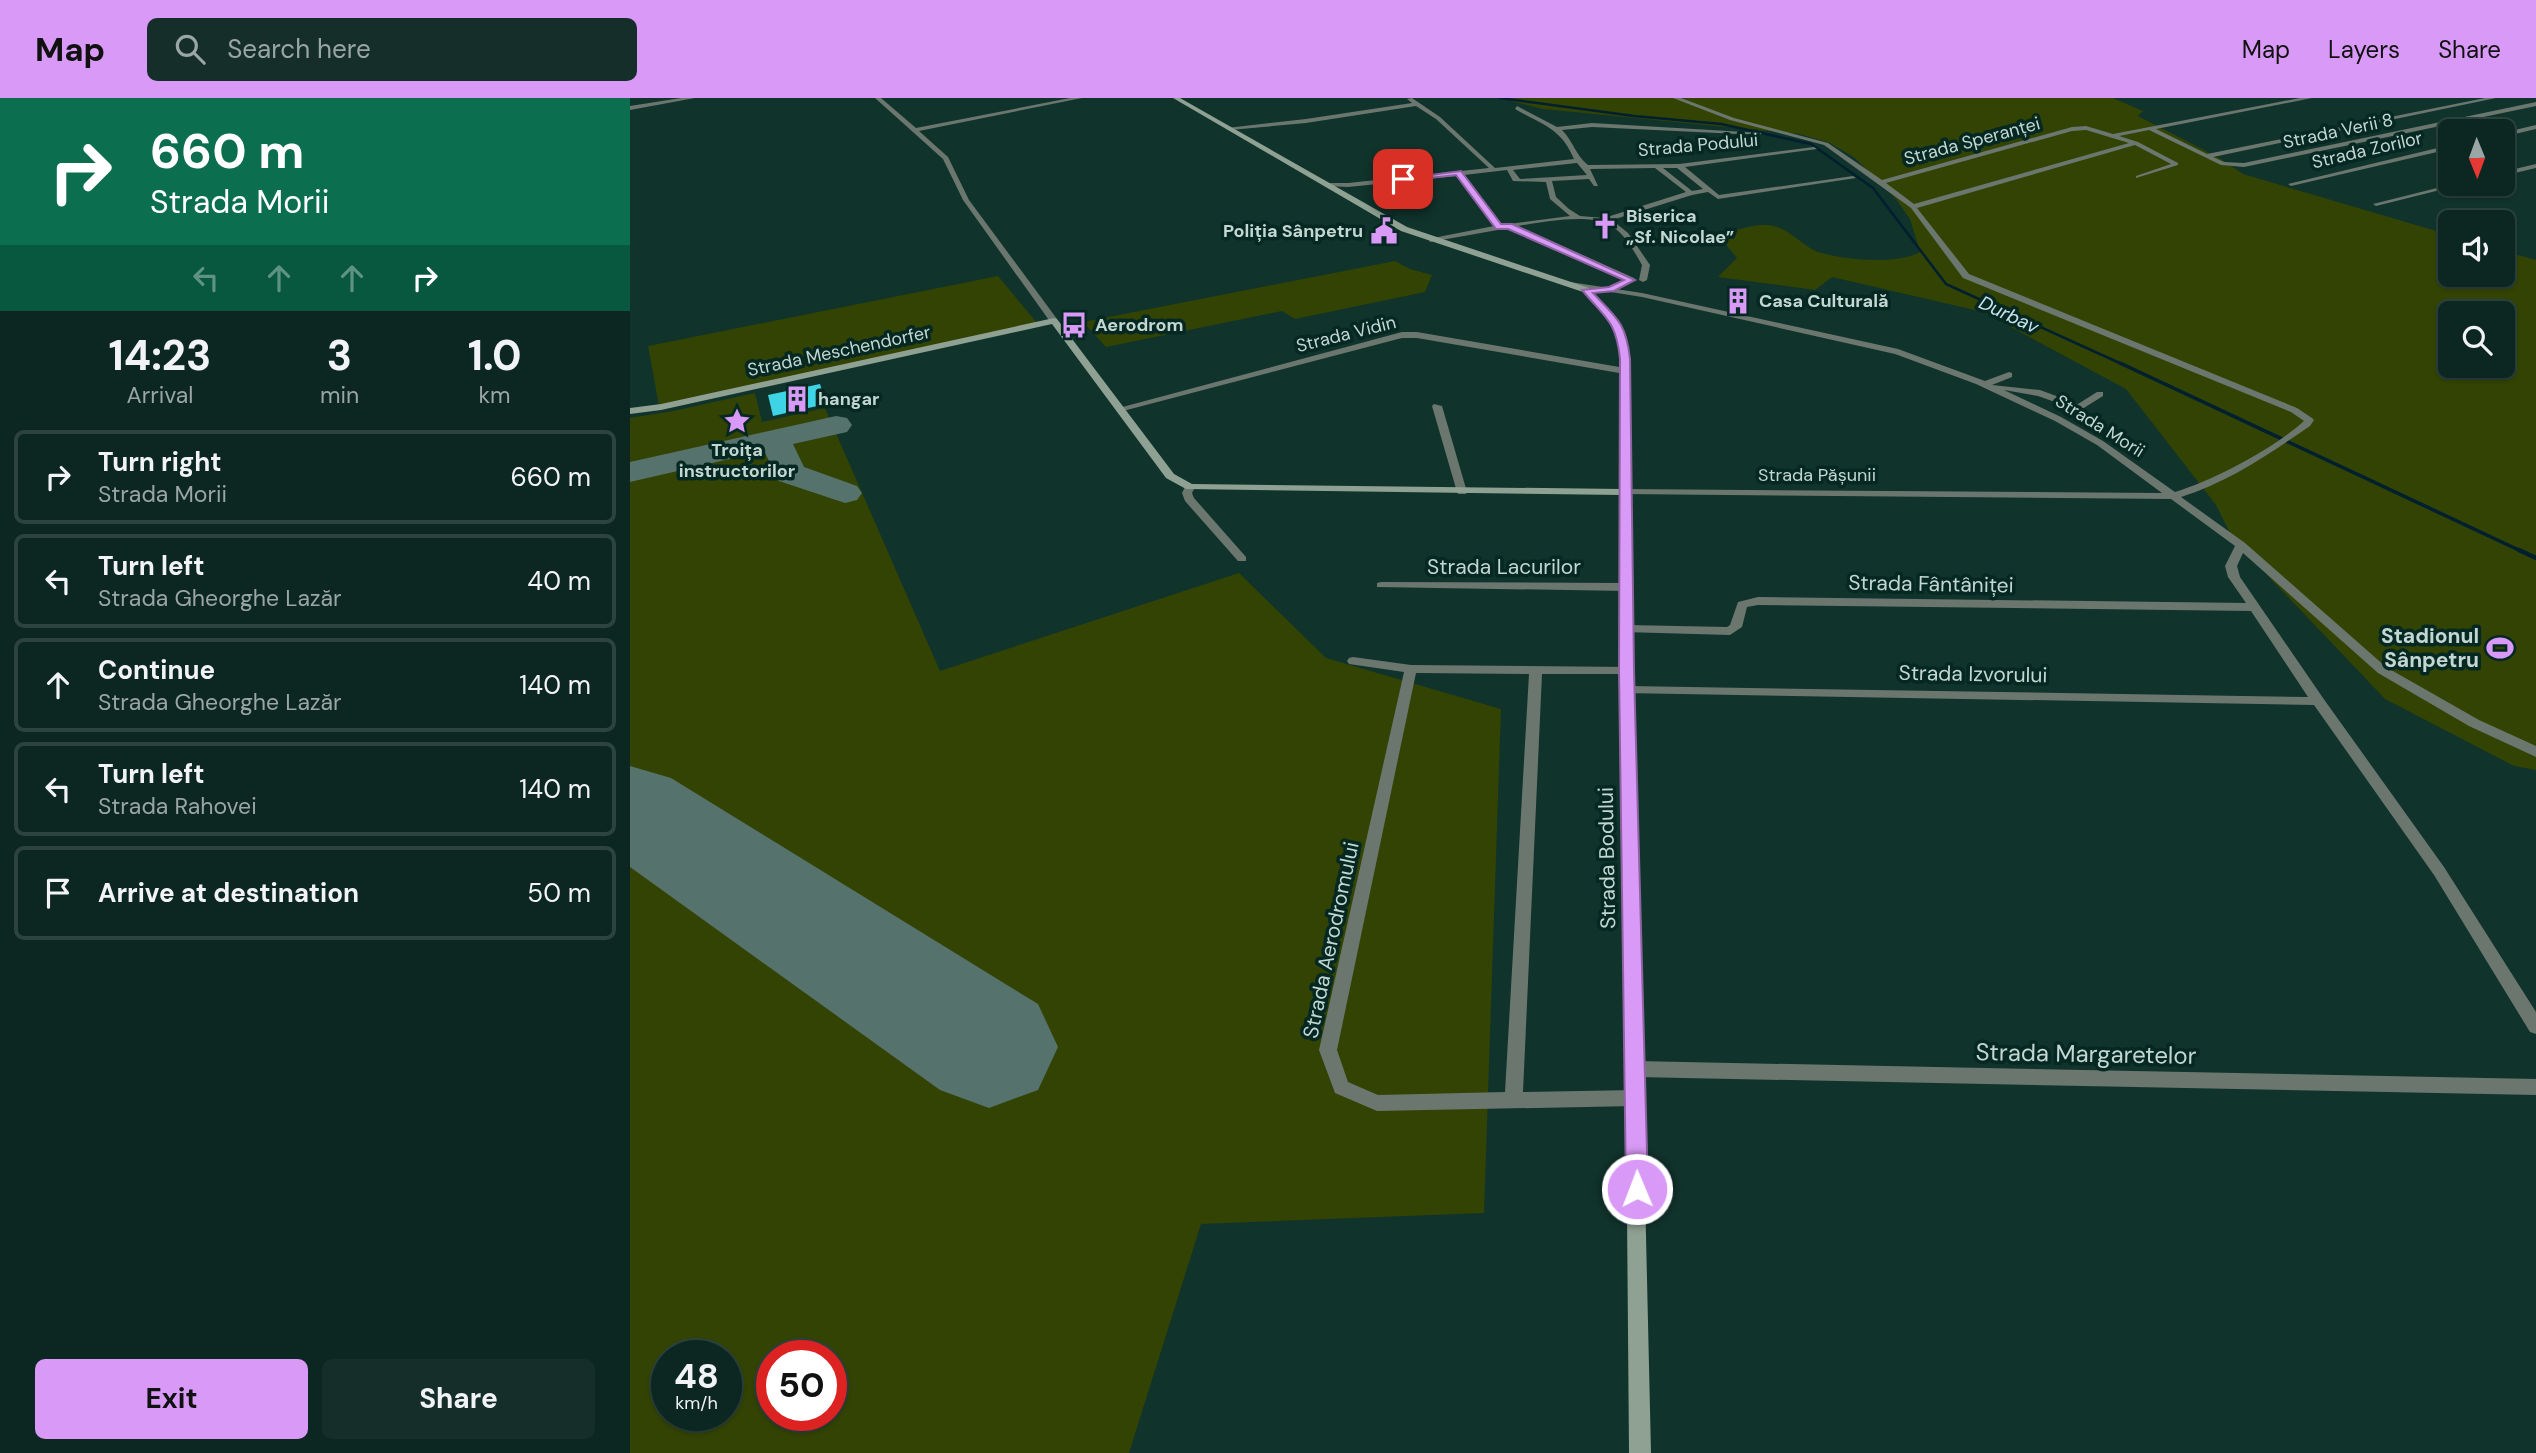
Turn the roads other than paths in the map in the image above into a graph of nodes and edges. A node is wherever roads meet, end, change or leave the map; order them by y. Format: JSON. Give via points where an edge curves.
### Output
{"nodes":[{"id":1,"x":692,"y":98,"type":"edge"},
{"id":2,"x":878,"y":98,"type":"edge"},
{"id":3,"x":1079,"y":98,"type":"edge"},
{"id":4,"x":1176,"y":98,"type":"edge"},
{"id":5,"x":1676,"y":98,"type":"edge"},
{"id":6,"x":2309,"y":98,"type":"edge"},
{"id":7,"x":2493,"y":98,"type":"edge"},
{"id":8,"x":1412,"y":101,"type":"edge"},
{"id":9,"x":2536,"y":104,"type":"edge"},
{"id":10,"x":630,"y":108,"type":"edge"},
{"id":11,"x":1422,"y":108,"type":"junction"},
{"id":12,"x":1517,"y":108,"type":"dead end"},
{"id":13,"x":2536,"y":127,"type":"edge"},
{"id":14,"x":1230,"y":128,"type":"junction"},
{"id":15,"x":1556,"y":129,"type":"junction"},
{"id":16,"x":2151,"y":129,"type":"junction"},
{"id":17,"x":916,"y":130,"type":"junction"},
{"id":18,"x":2515,"y":132,"type":"edge"},
{"id":19,"x":1761,"y":134,"type":"dead end"},
{"id":20,"x":2115,"y":135,"type":"junction"},
{"id":21,"x":1244,"y":136,"type":"junction"},
{"id":22,"x":2136,"y":143,"type":"junction"},
{"id":23,"x":1814,"y":149,"type":"dead end"},
{"id":24,"x":2438,"y":150,"type":"edge"},
{"id":25,"x":2206,"y":156,"type":"junction"},
{"id":26,"x":1578,"y":161,"type":"junction"},
{"id":27,"x":1679,"y":166,"type":"junction"},
{"id":28,"x":2536,"y":166,"type":"edge"},
{"id":29,"x":1508,"y":167,"type":"junction"},
{"id":30,"x":1586,"y":167,"type":"junction"},
{"id":31,"x":1657,"y":167,"type":"junction"},
{"id":32,"x":1493,"y":169,"type":"junction"},
{"id":33,"x":2515,"y":171,"type":"edge"},
{"id":34,"x":1458,"y":172,"type":"junction"},
{"id":35,"x":1590,"y":177,"type":"junction"},
{"id":36,"x":2138,"y":177,"type":"dead end"},
{"id":37,"x":1853,"y":178,"type":"dead end"},
{"id":38,"x":1549,"y":179,"type":"junction"},
{"id":39,"x":1879,"y":183,"type":"junction"},
{"id":40,"x":2291,"y":184,"type":"dead end"},
{"id":41,"x":1328,"y":185,"type":"junction"},
{"id":42,"x":1348,"y":185,"type":"junction"},
{"id":43,"x":1596,"y":185,"type":"dead end"},
{"id":44,"x":2438,"y":189,"type":"edge"},
{"id":45,"x":1338,"y":190,"type":"junction"},
{"id":46,"x":1708,"y":190,"type":"junction"},
{"id":47,"x":1691,"y":193,"type":"junction"},
{"id":48,"x":2376,"y":204,"type":"dead end"},
{"id":49,"x":1913,"y":207,"type":"junction"},
{"id":50,"x":1578,"y":218,"type":"junction"},
{"id":51,"x":1606,"y":220,"type":"junction"},
{"id":52,"x":1509,"y":226,"type":"junction"},
{"id":53,"x":1499,"y":227,"type":"junction"},
{"id":54,"x":1433,"y":240,"type":"junction"},
{"id":55,"x":1631,"y":280,"type":"junction"},
{"id":56,"x":1573,"y":284,"type":"junction"},
{"id":57,"x":1649,"y":284,"type":"junction"},
{"id":58,"x":1601,"y":288,"type":"junction"},
{"id":59,"x":1611,"y":289,"type":"junction"},
{"id":60,"x":1586,"y":290,"type":"junction"},
{"id":61,"x":1642,"y":295,"type":"junction"},
{"id":62,"x":1054,"y":321,"type":"junction"},
{"id":63,"x":1625,"y":372,"type":"junction"},
{"id":64,"x":2009,"y":375,"type":"dead end"},
{"id":65,"x":1984,"y":385,"type":"junction"},
{"id":66,"x":2100,"y":394,"type":"dead end"},
{"id":67,"x":1437,"y":406,"type":"dead end"},
{"id":68,"x":2080,"y":408,"type":"junction"},
{"id":69,"x":1120,"y":409,"type":"junction"},
{"id":70,"x":630,"y":411,"type":"edge"},
{"id":71,"x":2058,"y":419,"type":"junction"},
{"id":72,"x":1190,"y":487,"type":"junction"},
{"id":73,"x":1462,"y":492,"type":"junction"},
{"id":74,"x":1625,"y":492,"type":"junction"},
{"id":75,"x":2172,"y":496,"type":"junction"},
{"id":76,"x":2241,"y":545,"type":"junction"},
{"id":77,"x":1242,"y":559,"type":"dead end"},
{"id":78,"x":1381,"y":585,"type":"dead end"},
{"id":79,"x":1626,"y":587,"type":"junction"},
{"id":80,"x":2253,"y":607,"type":"junction"},
{"id":81,"x":1627,"y":629,"type":"junction"},
{"id":82,"x":1353,"y":661,"type":"dead end"},
{"id":83,"x":1411,"y":669,"type":"junction"},
{"id":84,"x":1536,"y":669,"type":"junction"},
{"id":85,"x":1627,"y":670,"type":"junction"},
{"id":86,"x":1628,"y":690,"type":"junction"},
{"id":87,"x":2318,"y":701,"type":"junction"},
{"id":88,"x":2536,"y":752,"type":"edge"},
{"id":89,"x":2536,"y":1027,"type":"edge"},
{"id":90,"x":1636,"y":1069,"type":"junction"},
{"id":91,"x":2536,"y":1087,"type":"edge"},
{"id":92,"x":1636,"y":1098,"type":"junction"},
{"id":93,"x":1514,"y":1100,"type":"junction"},
{"id":94,"x":1640,"y":1453,"type":"edge"}],
"edges":[{"from":1,"to":10,"type":"street"},
{"from":2,"to":17,"type":"street"},
{"from":3,"to":17,"type":"street"},
{"from":4,"to":14,"type":"main road","name":"Strada Bodului"},
{"from":5,"to":39,"type":"street","via":[[1732,120],[1826,144]]},
{"from":6,"to":16,"type":"street"},
{"from":7,"to":25,"type":"street"},
{"from":8,"to":11,"type":"street"},
{"from":8,"to":14,"type":"street","via":[[1306,121]]},
{"from":9,"to":25,"type":"street","name":"Strada Verii 8","via":[[2244,165],[2223,164]]},
{"from":11,"to":21,"type":"street"},
{"from":11,"to":32,"type":"street"},
{"from":12,"to":15,"type":"street"},
{"from":13,"to":18,"type":"street"},
{"from":14,"to":21,"type":"main road","name":"Strada Bodului"},
{"from":15,"to":19,"type":"street","via":[[1592,125]]},
{"from":15,"to":26,"type":"street","via":[[1570,142]]},
{"from":16,"to":20,"type":"street"},
{"from":16,"to":25,"type":"street","name":"Strada Verii 8"},
{"from":17,"to":62,"type":"street","via":[[946,158],[966,200]]},
{"from":20,"to":22,"type":"street"},
{"from":20,"to":39,"type":"street","name":"Strada Speranței","via":[[2072,129]]},
{"from":21,"to":41,"type":"main road","name":"Strada Bodului"},
{"from":22,"to":36,"type":"street","via":[[2176,164]]},
{"from":22,"to":49,"type":"street"},
{"from":23,"to":27,"type":"street","name":"Strada Podului"},
{"from":24,"to":40,"type":"street","name":"Strada Zorilor"},
{"from":26,"to":29,"type":"street"},
{"from":26,"to":30,"type":"street"},
{"from":27,"to":31,"type":"street","name":"Strada Podului"},
{"from":27,"to":46,"type":"street"},
{"from":28,"to":33,"type":"street"},
{"from":29,"to":32,"type":"street"},
{"from":29,"to":38,"type":"street","via":[[1517,181]]},
{"from":30,"to":31,"type":"street","name":"Strada Podului"},
{"from":30,"to":35,"type":"street"},
{"from":31,"to":47,"type":"street"},
{"from":32,"to":34,"type":"street"},
{"from":34,"to":42,"type":"street"},
{"from":34,"to":53,"type":"street"},
{"from":35,"to":38,"type":"street"},
{"from":35,"to":43,"type":"street"},
{"from":37,"to":46,"type":"street","via":[[1723,197]]},
{"from":38,"to":50,"type":"street","via":[[1552,197]]},
{"from":39,"to":49,"type":"street"},
{"from":41,"to":42,"type":"street"},
{"from":41,"to":45,"type":"main road","name":"Strada Bodului"},
{"from":42,"to":45,"type":"street"},
{"from":44,"to":48,"type":"street"},
{"from":45,"to":54,"type":"main road","name":"Strada Bodului","via":[[1392,223]]},
{"from":46,"to":47,"type":"street"},
{"from":47,"to":51,"type":"street"},
{"from":49,"to":75,"type":"street","name":"Strada Pășunii","via":[[1966,276],[2309,420],[2213,484]]},
{"from":50,"to":51,"type":"street"},
{"from":50,"to":52,"type":"street"},
{"from":51,"to":57,"type":"street","via":[[1629,239],[1646,265]]},
{"from":52,"to":53,"type":"street"},
{"from":52,"to":55,"type":"street"},
{"from":53,"to":54,"type":"street"},
{"from":54,"to":56,"type":"main road","name":"Strada Bodului"},
{"from":55,"to":57,"type":"street"},
{"from":55,"to":59,"type":"street"},
{"from":56,"to":58,"type":"street","name":"Strada Morii"},
{"from":56,"to":60,"type":"main road","name":"Strada Bodului"},
{"from":57,"to":61,"type":"street"},
{"from":58,"to":59,"type":"street","name":"Strada Morii"},
{"from":58,"to":60,"type":"street"},
{"from":59,"to":61,"type":"street","name":"Strada Morii"},
{"from":60,"to":63,"type":"main road","name":"Strada Bodului","via":[[1617,324]]},
{"from":61,"to":65,"type":"street","name":"Strada Morii","via":[[1898,352]]},
{"from":62,"to":69,"type":"main road"},
{"from":62,"to":70,"type":"main road","name":"Strada Meschendorfer"},
{"from":63,"to":69,"type":"street","name":"Strada Vidin","via":[[1402,335]]},
{"from":63,"to":74,"type":"main road","name":"Strada Bodului"},
{"from":64,"to":65,"type":"street"},
{"from":65,"to":68,"type":"street","via":[[2040,393]]},
{"from":65,"to":71,"type":"street","name":"Strada Morii"},
{"from":66,"to":68,"type":"street"},
{"from":67,"to":73,"type":"street"},
{"from":68,"to":71,"type":"street"},
{"from":69,"to":72,"type":"main road","via":[[1170,476]]},
{"from":71,"to":75,"type":"street","name":"Strada Morii","via":[[2100,443]]},
{"from":72,"to":73,"type":"main road","name":"Strada Pășunii"},
{"from":72,"to":77,"type":"street","via":[[1189,499]]},
{"from":73,"to":74,"type":"main road","name":"Strada Pășunii"},
{"from":74,"to":75,"type":"street","name":"Strada Pășunii"},
{"from":74,"to":79,"type":"main road","name":"Strada Bodului"},
{"from":75,"to":76,"type":"street","name":"Strada Morii"},
{"from":76,"to":80,"type":"street","via":[[2231,566]]},
{"from":76,"to":88,"type":"street","name":"Strada Morii","via":[[2382,670],[2474,723]]},
{"from":78,"to":79,"type":"street","name":"Strada Lacurilor"},
{"from":79,"to":81,"type":"main road","name":"Strada Bodului"},
{"from":80,"to":81,"type":"street","name":"Strada Fântâniței","via":[[1758,601],[1742,605],[1736,627],[1730,631]]},
{"from":80,"to":87,"type":"street"},
{"from":81,"to":85,"type":"main road","name":"Strada Bodului"},
{"from":82,"to":83,"type":"street"},
{"from":83,"to":84,"type":"street"},
{"from":83,"to":93,"type":"street","name":"Strada Aerodromului","via":[[1328,1050],[1341,1087],[1377,1103]]},
{"from":84,"to":85,"type":"street"},
{"from":84,"to":93,"type":"street"},
{"from":85,"to":86,"type":"main road","name":"Strada Bodului"},
{"from":86,"to":87,"type":"street","name":"Strada Izvorului"},
{"from":86,"to":90,"type":"main road","name":"Strada Bodului"},
{"from":87,"to":89,"type":"street","via":[[2439,871]]},
{"from":90,"to":91,"type":"street","name":"Strada Margaretelor"},
{"from":90,"to":92,"type":"main road","name":"Strada Bodului"},
{"from":92,"to":93,"type":"street","name":"Strada Aerodromului"},
{"from":92,"to":94,"type":"main road","name":"Strada Bodului"}]}
